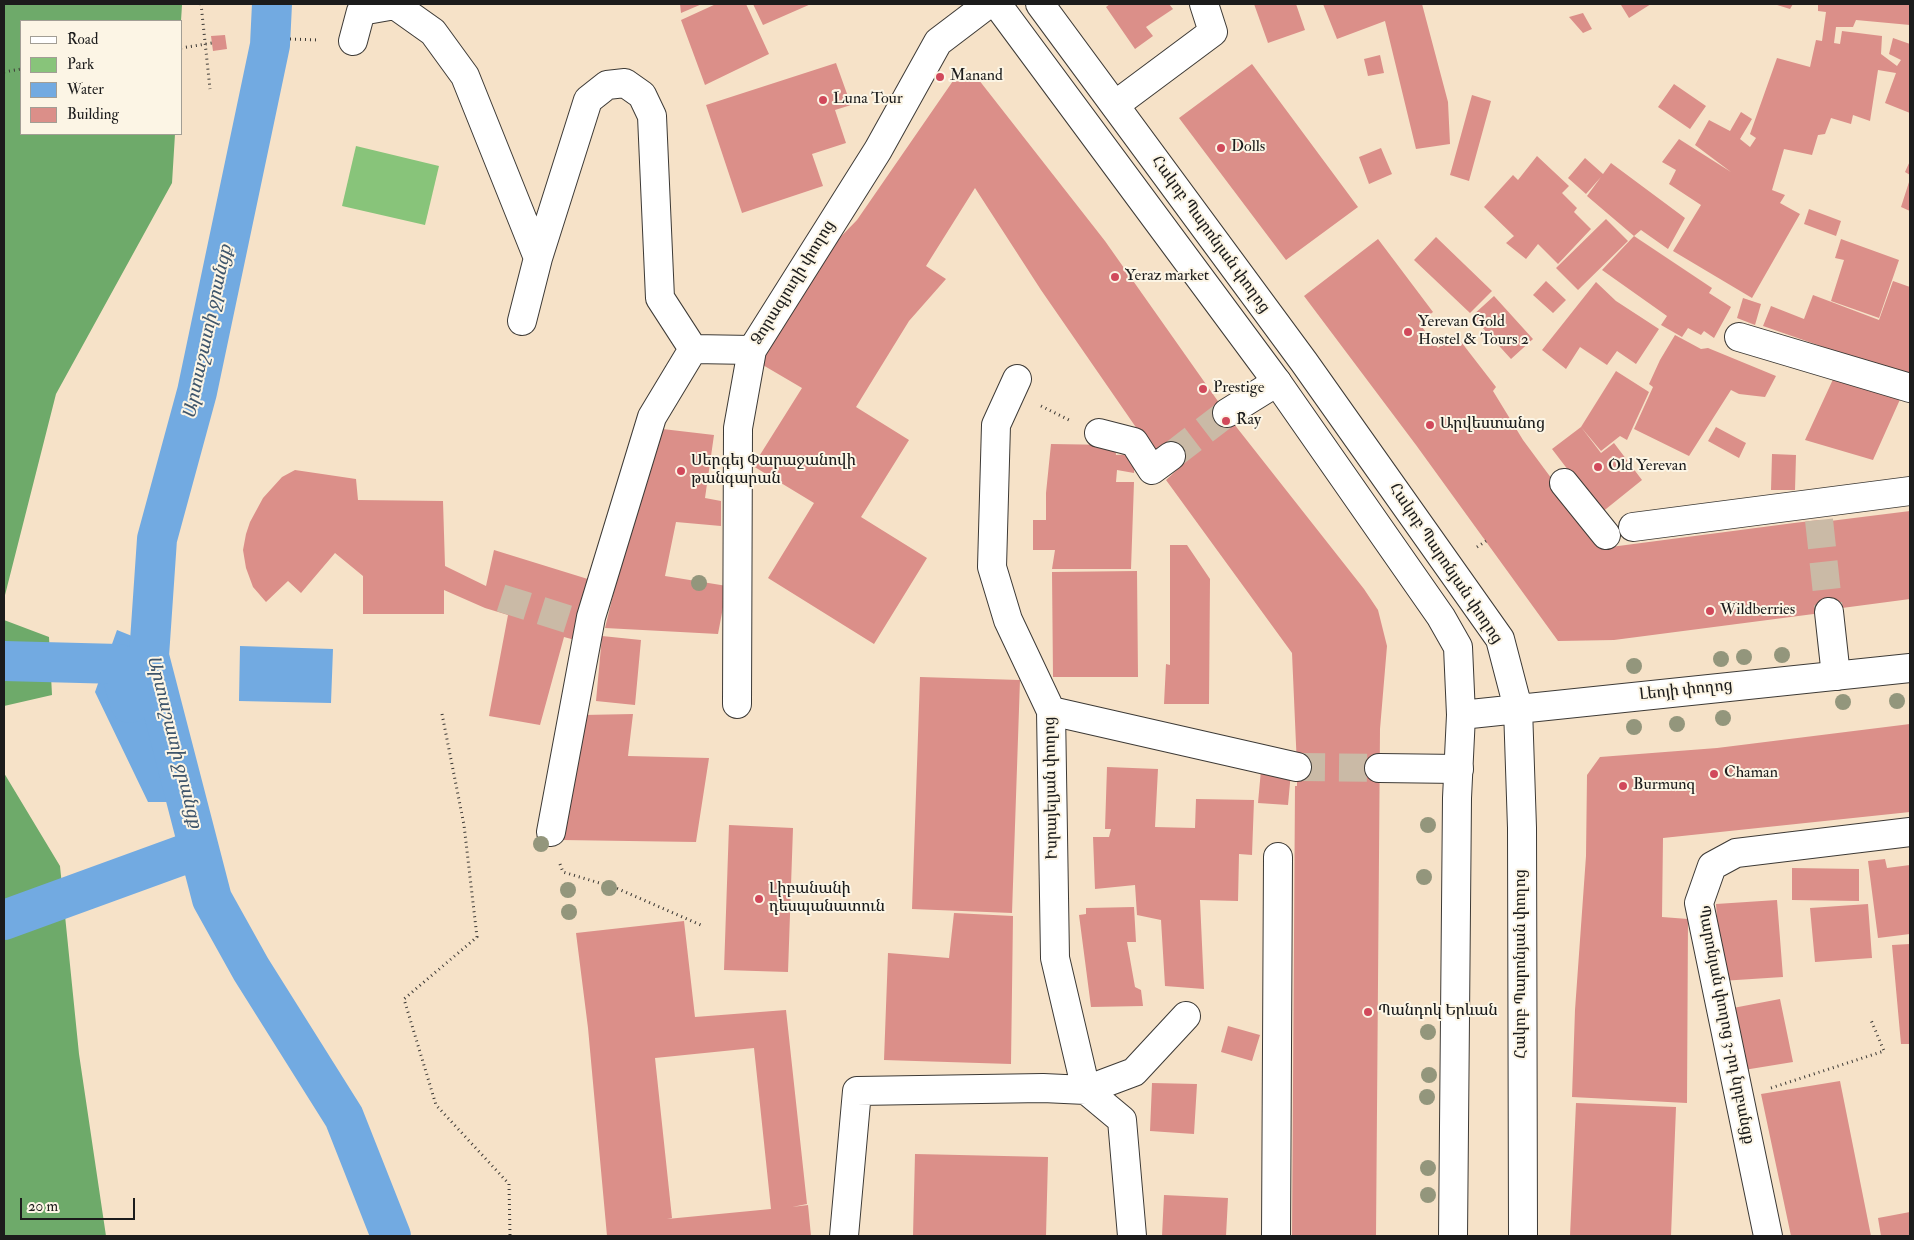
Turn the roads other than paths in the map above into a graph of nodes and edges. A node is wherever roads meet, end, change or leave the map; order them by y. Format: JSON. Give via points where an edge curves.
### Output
{"nodes":[{"id":1,"x":988,"y":4,"type":"edge"},
{"id":2,"x":997,"y":4,"type":"edge"},
{"id":3,"x":1040,"y":4,"type":"edge"},
{"id":4,"x":1204,"y":4,"type":"edge"},
{"id":5,"x":353,"y":41,"type":"dead end"},
{"id":6,"x":1115,"y":105,"type":"junction"},
{"id":7,"x":538,"y":258,"type":"junction"},
{"id":8,"x":522,"y":321,"type":"dead end"},
{"id":9,"x":1739,"y":337,"type":"dead end"},
{"id":10,"x":693,"y":349,"type":"junction"},
{"id":11,"x":752,"y":350,"type":"junction"},
{"id":12,"x":1276,"y":382,"type":"junction"},
{"id":13,"x":1014,"y":386,"type":"road end"},
{"id":14,"x":1910,"y":388,"type":"edge"},
{"id":15,"x":1227,"y":413,"type":"tunnel mouth"},
{"id":16,"x":1100,"y":433,"type":"road end"},
{"id":17,"x":1171,"y":456,"type":"tunnel mouth"},
{"id":18,"x":1564,"y":483,"type":"dead end"},
{"id":19,"x":1910,"y":491,"type":"edge"},
{"id":20,"x":1633,"y":527,"type":"dead end"},
{"id":21,"x":1606,"y":535,"type":"dead end"},
{"id":22,"x":1829,"y":612,"type":"tunnel mouth"},
{"id":23,"x":1910,"y":668,"type":"edge"},
{"id":24,"x":1836,"y":676,"type":"junction"},
{"id":25,"x":737,"y":704,"type":"dead end"},
{"id":26,"x":1518,"y":708,"type":"junction"},
{"id":27,"x":1051,"y":711,"type":"junction"},
{"id":28,"x":1461,"y":714,"type":"junction"},
{"id":29,"x":1297,"y":767,"type":"tunnel mouth"},
{"id":30,"x":1379,"y":768,"type":"tunnel mouth"},
{"id":31,"x":1459,"y":769,"type":"junction"},
{"id":32,"x":551,"y":832,"type":"road end"},
{"id":33,"x":1910,"y":832,"type":"edge"},
{"id":34,"x":1278,"y":857,"type":"dead end"},
{"id":35,"x":1186,"y":1016,"type":"dead end"},
{"id":36,"x":1086,"y":1090,"type":"junction"},
{"id":37,"x":844,"y":1236,"type":"edge"},
{"id":38,"x":1132,"y":1236,"type":"edge"},
{"id":39,"x":1276,"y":1236,"type":"edge"},
{"id":40,"x":1453,"y":1236,"type":"edge"},
{"id":41,"x":1523,"y":1236,"type":"edge"},
{"id":42,"x":1768,"y":1236,"type":"edge"}],
"edges":[{"from":1,"to":11,"type":"main road","name":"Ձորագյուղի փողոց","via":[[938,42],[878,150]]},
{"from":2,"to":12,"type":"main road","name":"Հակոբ Պարոնյան փողոց"},
{"from":3,"to":6,"type":"main road","name":"Հակոբ Պարոնյան փողոց"},
{"from":4,"to":6,"type":"main road","via":[[1213,32]]},
{"from":5,"to":7,"type":"main road","via":[[361,11],[395,5],[433,32],[465,76]]},
{"from":6,"to":26,"type":"main road","name":"Հակոբ Պարոնյան փողոց","via":[[1304,362],[1500,639]]},
{"from":7,"to":8,"type":"main road"},
{"from":7,"to":10,"type":"main road","via":[[588,100],[607,85],[625,83],[642,95],[652,116],[660,298]]},
{"from":9,"to":14,"type":"main road"},
{"from":10,"to":11,"type":"main road"},
{"from":10,"to":32,"type":"main road","via":[[652,417],[584,625]]},
{"from":11,"to":25,"type":"main road","name":"Ձորագյուղի փողոց","via":[[738,428]]},
{"from":12,"to":15,"type":"main road"},
{"from":12,"to":28,"type":"main road","name":"Հակոբ Պարոնյան փողոց","via":[[1458,647]]},
{"from":13,"to":27,"type":"main road","name":"Իսրայելյան փողոց","via":[[996,425],[992,567],[1008,620]]},
{"from":16,"to":17,"type":"main road","via":[[1134,442],[1152,470]]},
{"from":18,"to":21,"type":"main road"},
{"from":19,"to":20,"type":"main road","via":[[1818,512]]},
{"from":22,"to":24,"type":"main road"},
{"from":23,"to":24,"type":"main road","name":"Լեոյի փողոց"},
{"from":24,"to":26,"type":"main road","name":"Լեոյի փողոց"},
{"from":26,"to":28,"type":"main road","name":"Լեոյի փողոց"},
{"from":26,"to":41,"type":"main road","name":"Հակոբ Պարոնյան փողոց","via":[[1522,828]]},
{"from":27,"to":29,"type":"main road"},
{"from":27,"to":36,"type":"main road","name":"Իսրայելյան փողոց","via":[[1055,958]]},
{"from":28,"to":31,"type":"main road","name":"Հակոբ Պարոնյան փողոց"},
{"from":30,"to":31,"type":"main road"},
{"from":31,"to":40,"type":"main road","name":"Հակոբ Պարոնյան փողոց"},
{"from":33,"to":42,"type":"main road","name":"Պարոնյան փողոց 3-րդ նրբանցք","via":[[1736,853],[1712,866],[1699,903]]},
{"from":34,"to":39,"type":"main road"},
{"from":35,"to":36,"type":"main road","via":[[1134,1072]]},
{"from":36,"to":37,"type":"main road","via":[[857,1091]]},
{"from":36,"to":38,"type":"main road","via":[[1122,1120]]}]}
